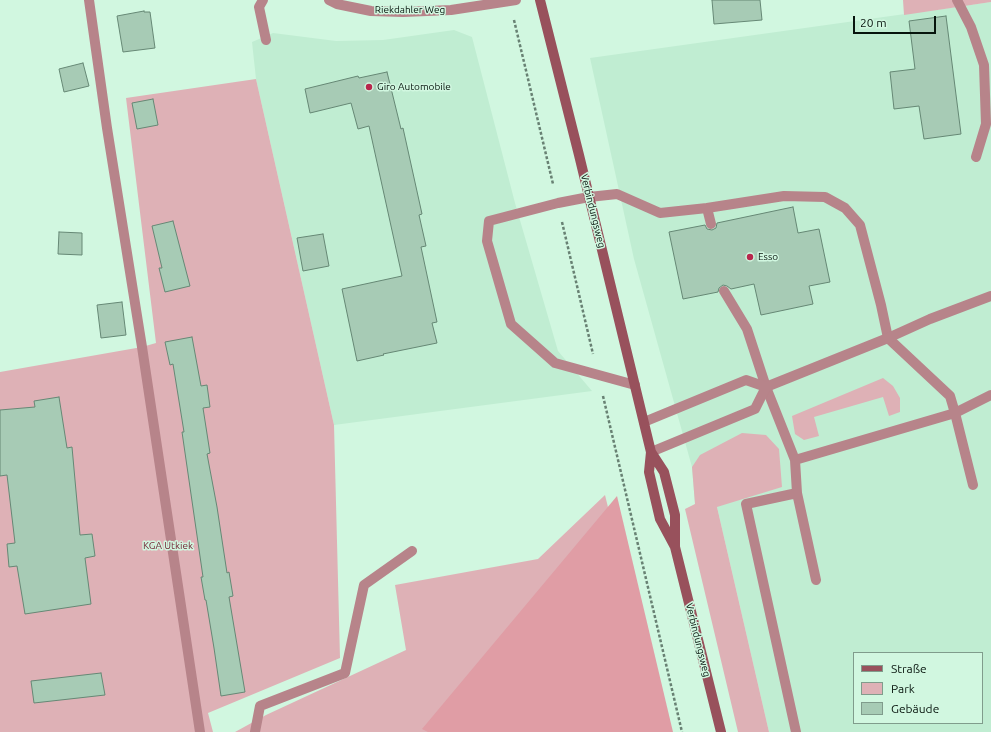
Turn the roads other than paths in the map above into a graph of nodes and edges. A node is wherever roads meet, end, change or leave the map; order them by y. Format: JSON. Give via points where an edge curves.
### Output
{"nodes":[{"id":1,"x":88,"y":0,"type":"edge"},
{"id":2,"x":263,"y":0,"type":"edge"},
{"id":3,"x":329,"y":0,"type":"edge"},
{"id":4,"x":516,"y":0,"type":"edge"},
{"id":5,"x":540,"y":0,"type":"edge"},
{"id":6,"x":957,"y":0,"type":"edge"},
{"id":7,"x":266,"y":40,"type":"dead end"},
{"id":8,"x":976,"y":157,"type":"dead end"},
{"id":9,"x":589,"y":197,"type":"junction"},
{"id":10,"x":707,"y":208,"type":"junction"},
{"id":11,"x":711,"y":224,"type":"dead end"},
{"id":12,"x":724,"y":290,"type":"dead end"},
{"id":13,"x":991,"y":296,"type":"edge"},
{"id":14,"x":888,"y":338,"type":"junction"},
{"id":15,"x":635,"y":385,"type":"junction"},
{"id":16,"x":766,"y":387,"type":"junction"},
{"id":17,"x":991,"y":395,"type":"edge"},
{"id":18,"x":955,"y":413,"type":"junction"},
{"id":19,"x":644,"y":422,"type":"junction"},
{"id":20,"x":651,"y":452,"type":"junction"},
{"id":21,"x":795,"y":460,"type":"junction"},
{"id":22,"x":973,"y":485,"type":"dead end"},
{"id":23,"x":797,"y":493,"type":"junction"},
{"id":24,"x":675,"y":547,"type":"junction"},
{"id":25,"x":412,"y":551,"type":"dead end"},
{"id":26,"x":816,"y":580,"type":"dead end"},
{"id":27,"x":200,"y":732,"type":"edge"},
{"id":28,"x":255,"y":732,"type":"edge"},
{"id":29,"x":721,"y":732,"type":"edge"},
{"id":30,"x":796,"y":732,"type":"edge"}],
"edges":[{"from":1,"to":27,"type":"street"},
{"from":2,"to":7,"type":"street","via":[[259,7]]},
{"from":3,"to":4,"type":"street","name":"Riekdahler Weg","via":[[370,11],[403,12],[452,10]]},
{"from":5,"to":9,"type":"main road","name":"Verbindungsweg"},
{"from":6,"to":8,"type":"street","via":[[971,27],[984,65],[986,124]]},
{"from":9,"to":10,"type":"street","via":[[617,194],[660,213]]},
{"from":9,"to":15,"type":"main road","name":"Verbindungsweg"},
{"from":9,"to":15,"type":"street","via":[[489,222],[488,241],[511,324],[555,363]]},
{"from":10,"to":11,"type":"street"},
{"from":10,"to":14,"type":"street","via":[[784,196],[825,197],[845,208],[860,225]]},
{"from":12,"to":16,"type":"street","via":[[747,329]]},
{"from":13,"to":14,"type":"street"},
{"from":14,"to":16,"type":"street"},
{"from":14,"to":18,"type":"street","via":[[950,396]]},
{"from":15,"to":19,"type":"main road","name":"Verbindungsweg"},
{"from":16,"to":19,"type":"street","via":[[746,380]]},
{"from":16,"to":20,"type":"street","via":[[755,409]]},
{"from":16,"to":21,"type":"street"},
{"from":17,"to":18,"type":"street"},
{"from":18,"to":21,"type":"street"},
{"from":18,"to":22,"type":"street"},
{"from":19,"to":20,"type":"main road","name":"Verbindungsweg"},
{"from":20,"to":24,"type":"main road","name":"Verbindungsweg","via":[[649,472],[660,519]]},
{"from":20,"to":24,"type":"main road","name":"Verbindungsweg","via":[[664,472],[676,515]]},
{"from":21,"to":23,"type":"street"},
{"from":23,"to":26,"type":"street"},
{"from":23,"to":30,"type":"street","via":[[746,504]]},
{"from":24,"to":29,"type":"main road","name":"Verbindungsweg"},
{"from":25,"to":28,"type":"street","via":[[364,585],[345,673],[260,706]]}]}
